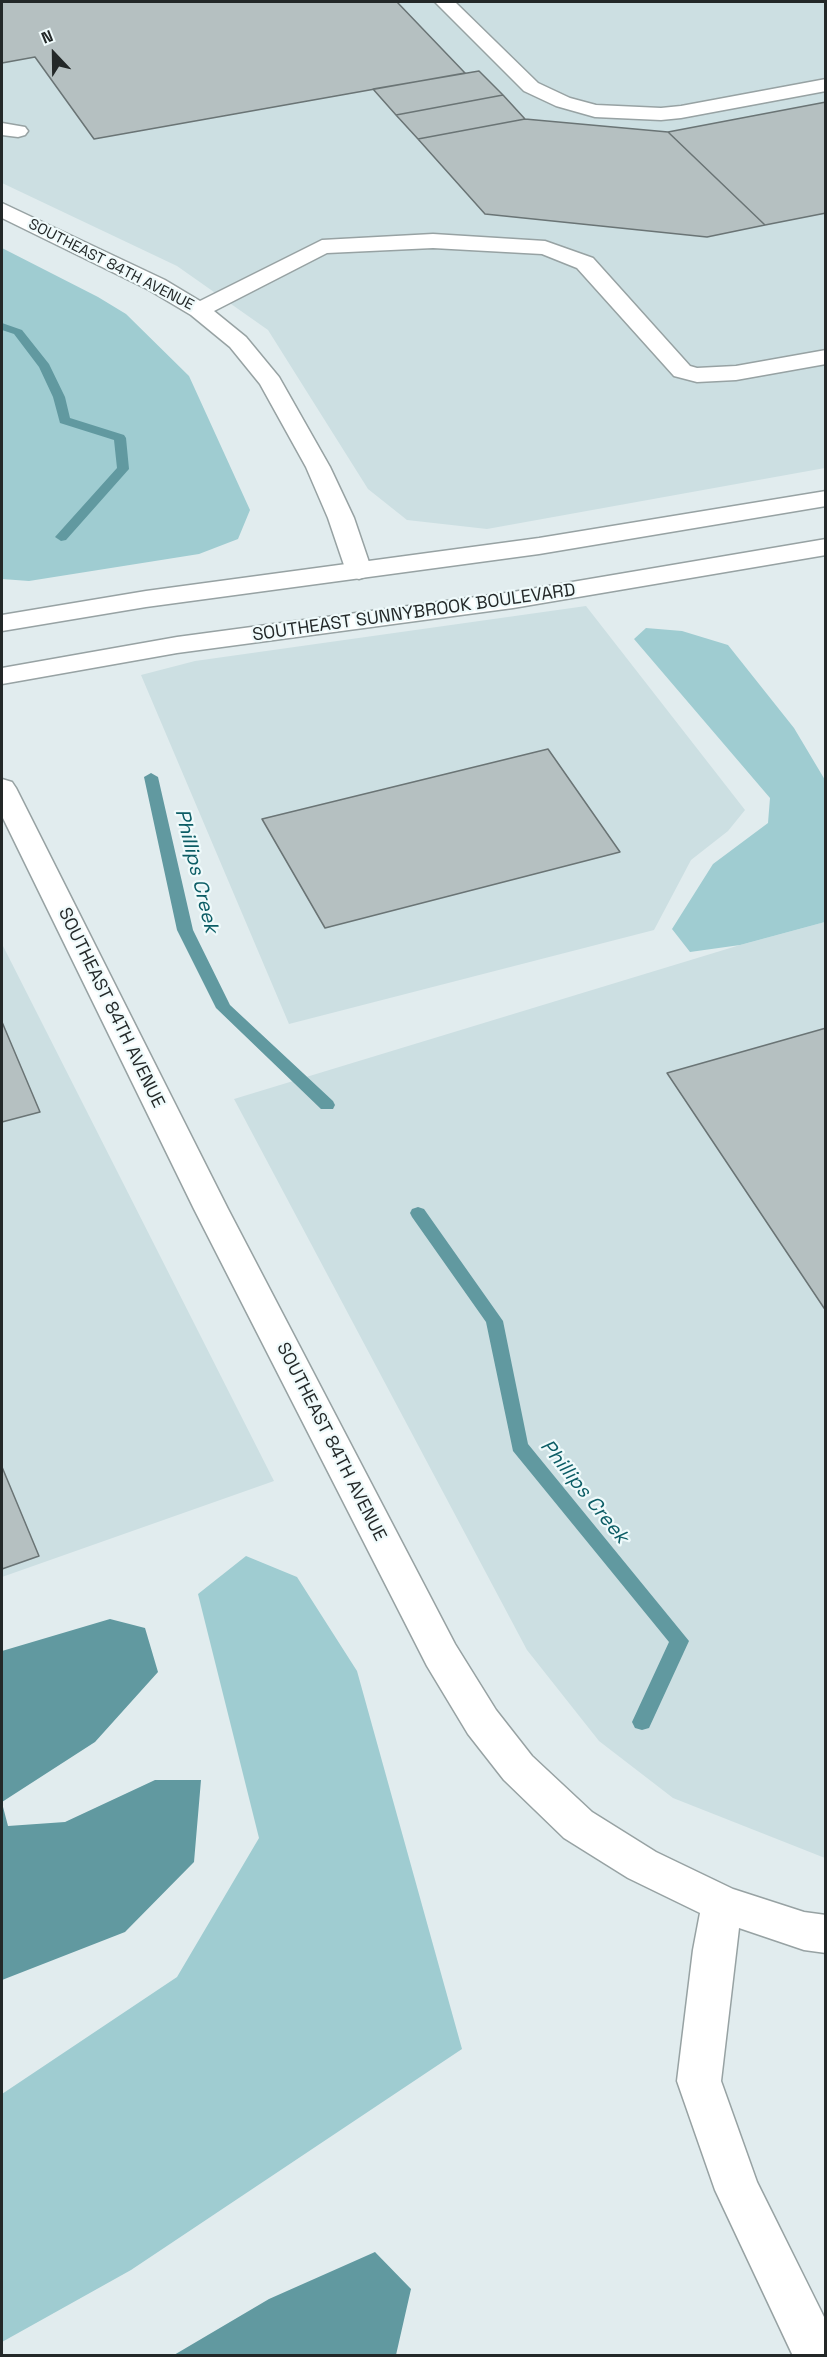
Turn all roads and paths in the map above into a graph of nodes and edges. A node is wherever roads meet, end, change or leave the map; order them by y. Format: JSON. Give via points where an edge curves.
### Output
{"nodes":[{"id":1,"x":444,"y":2,"type":"edge"},
{"id":2,"x":825,"y":85,"type":"edge"},
{"id":3,"x":2,"y":210,"type":"edge"},
{"id":4,"x":199,"y":310,"type":"junction"},
{"id":5,"x":825,"y":357,"type":"edge"},
{"id":6,"x":825,"y":498,"type":"edge"},
{"id":7,"x":825,"y":547,"type":"edge"},
{"id":8,"x":358,"y":571,"type":"junction"},
{"id":9,"x":2,"y":623,"type":"edge"},
{"id":10,"x":2,"y":676,"type":"edge"},
{"id":11,"x":2,"y":788,"type":"edge"},
{"id":12,"x":723,"y":1904,"type":"junction"},
{"id":13,"x":825,"y":1934,"type":"edge"},
{"id":14,"x":818,"y":2355,"type":"edge"}],
"edges":[{"from":1,"to":2,"type":"street","via":[[531,87],[596,111],[681,112]]},
{"from":3,"to":4,"type":"street","name":"SOUTHEAST 84TH AVENUE","via":[[157,285]]},
{"from":4,"to":5,"type":"street","via":[[322,247],[433,241],[545,248],[585,263],[682,371],[697,375],[736,373]]},
{"from":4,"to":8,"type":"street","name":"SOUTHEAST 84TH AVENUE","via":[[238,342],[271,382],[327,487]]},
{"from":6,"to":8,"type":"street","via":[[631,532]]},
{"from":7,"to":10,"type":"street","name":"SOUTHEAST SUNNYBROOK BOULEVARD","via":[[570,591],[177,645]]},
{"from":8,"to":9,"type":"street"},
{"from":11,"to":12,"type":"street","name":"SOUTHEAST 84TH AVENUE","via":[[216,1220],[441,1655],[482,1722],[518,1768],[578,1825],[642,1865]]},
{"from":12,"to":13,"type":"street","name":"SOUTHEAST 84TH AVENUE","via":[[804,1931]]},
{"from":12,"to":14,"type":"street","via":[[699,2081],[737,2190]]}]}
